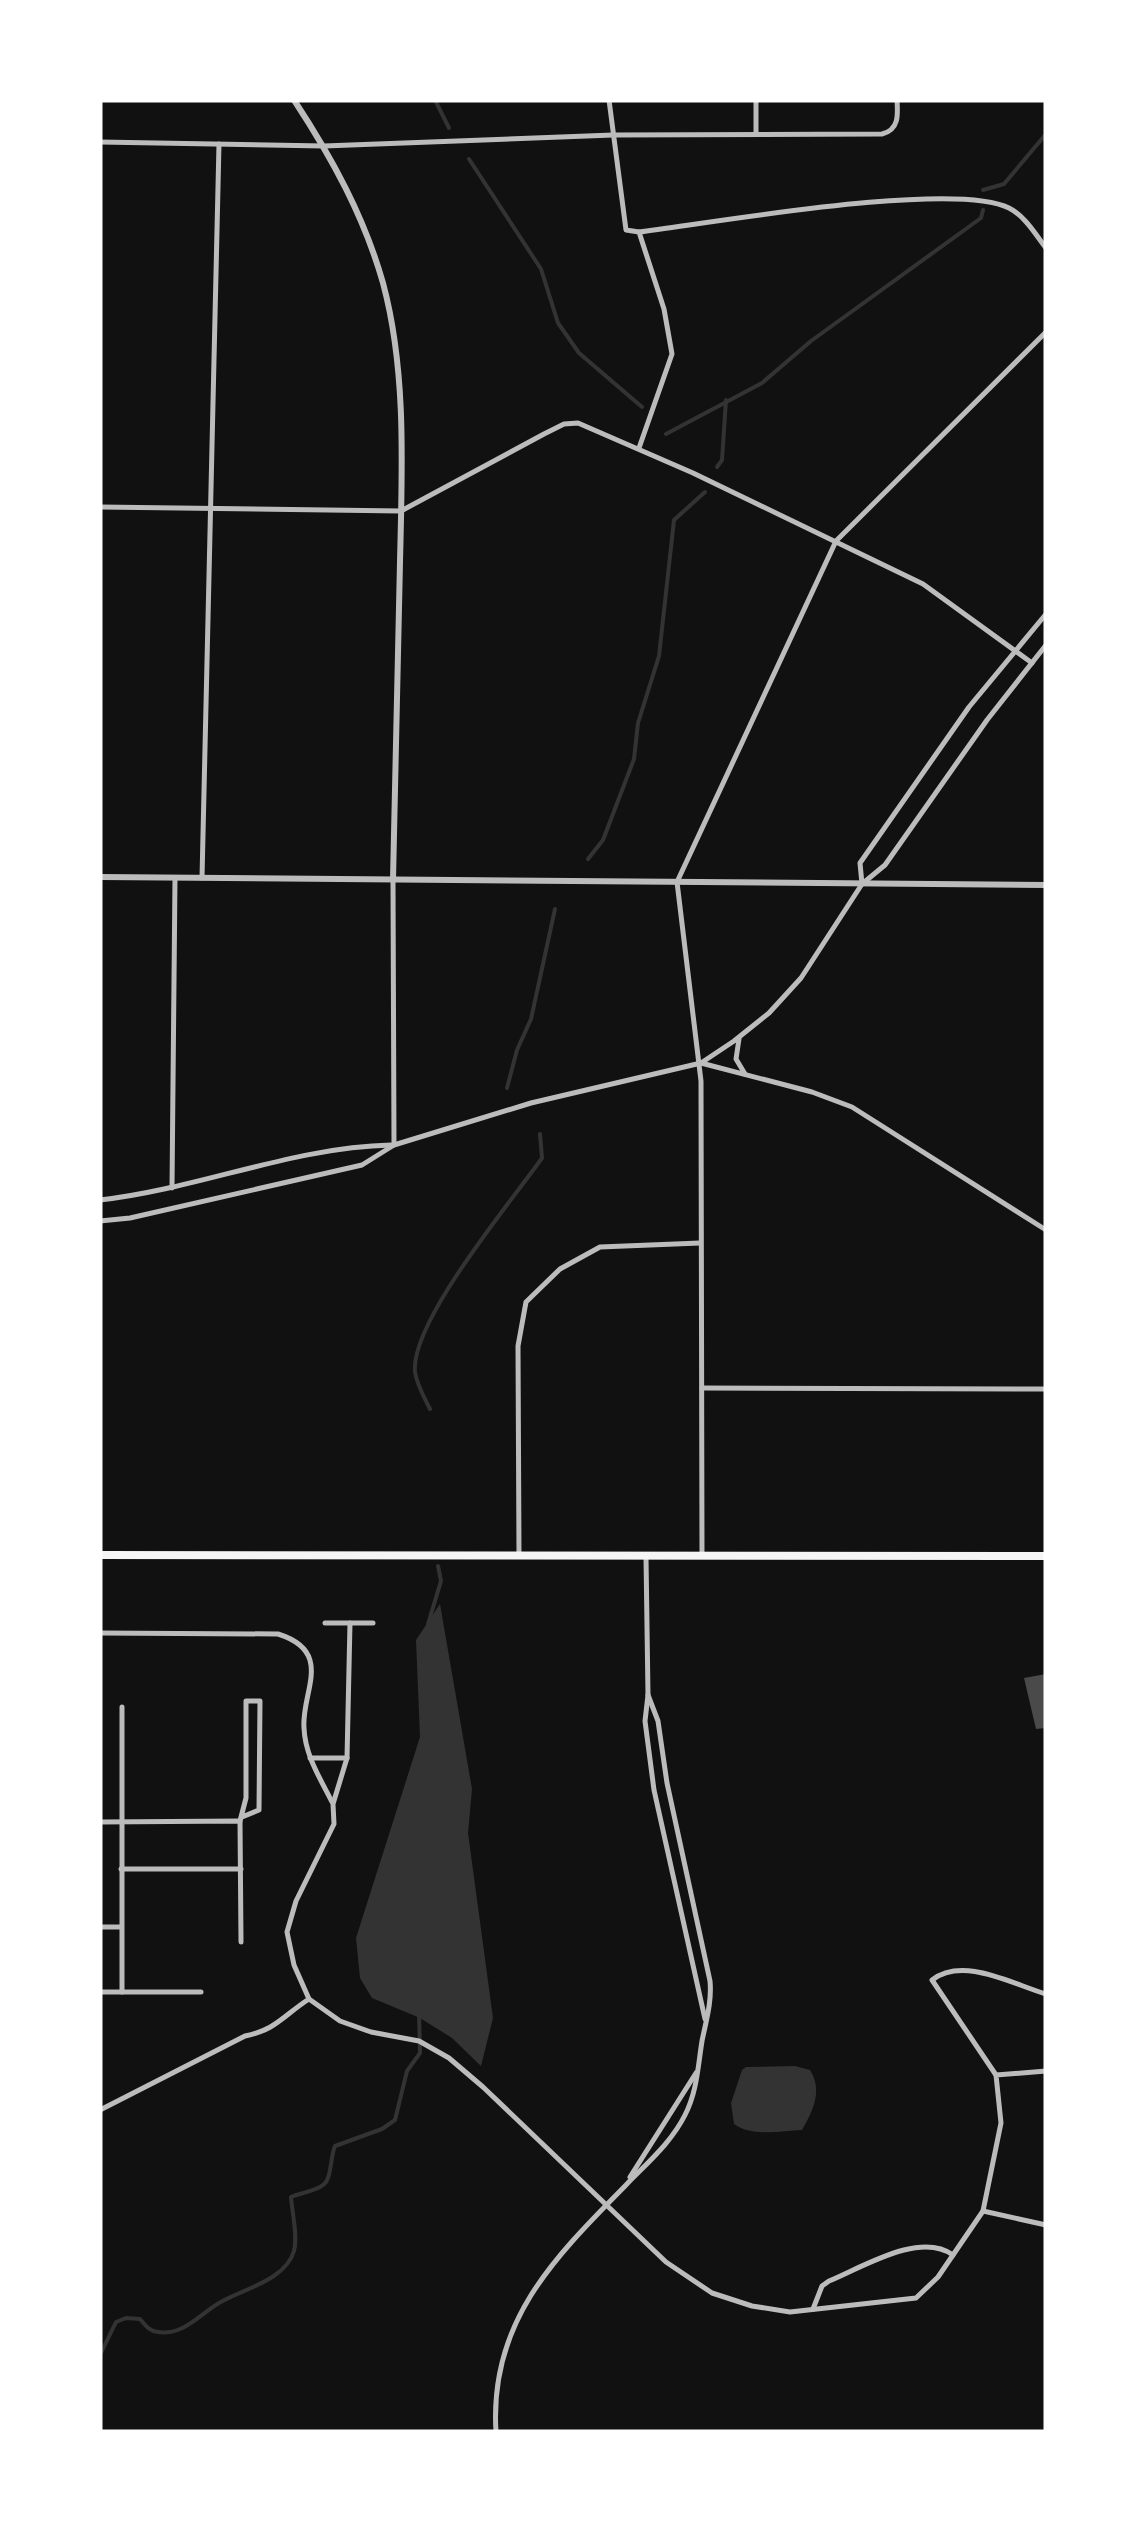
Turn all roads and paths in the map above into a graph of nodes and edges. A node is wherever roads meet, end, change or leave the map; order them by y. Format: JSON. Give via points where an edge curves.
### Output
{"nodes":[{"id":1,"x":294,"y":100,"type":"edge"},
{"id":2,"x":609,"y":100,"type":"edge"},
{"id":3,"x":756,"y":100,"type":"edge"},
{"id":4,"x":897,"y":100,"type":"edge"},
{"id":5,"x":756,"y":134,"type":"junction"},
{"id":6,"x":613,"y":135,"type":"junction"},
{"id":7,"x":100,"y":142,"type":"edge"},
{"id":8,"x":219,"y":144,"type":"junction"},
{"id":9,"x":324,"y":146,"type":"junction"},
{"id":10,"x":639,"y":232,"type":"junction"},
{"id":11,"x":1046,"y":248,"type":"edge"},
{"id":12,"x":1046,"y":332,"type":"edge"},
{"id":13,"x":640,"y":448,"type":"junction"},
{"id":14,"x":210,"y":506,"type":"junction"},
{"id":15,"x":100,"y":507,"type":"edge"},
{"id":16,"x":401,"y":510,"type":"junction"},
{"id":17,"x":836,"y":542,"type":"junction"},
{"id":18,"x":1046,"y":614,"type":"edge"},
{"id":19,"x":1046,"y":645,"type":"edge"},
{"id":20,"x":1016,"y":650,"type":"junction"},
{"id":21,"x":1032,"y":663,"type":"junction"},
{"id":22,"x":100,"y":877,"type":"edge"},
{"id":23,"x":175,"y":878,"type":"junction"},
{"id":24,"x":202,"y":878,"type":"junction"},
{"id":25,"x":393,"y":880,"type":"junction"},
{"id":26,"x":678,"y":882,"type":"junction"},
{"id":27,"x":862,"y":884,"type":"junction"},
{"id":28,"x":1046,"y":885,"type":"edge"},
{"id":29,"x":739,"y":1038,"type":"junction"},
{"id":30,"x":700,"y":1063,"type":"junction"},
{"id":31,"x":744,"y":1074,"type":"junction"},
{"id":32,"x":394,"y":1145,"type":"junction"},
{"id":33,"x":172,"y":1188,"type":"junction"},
{"id":34,"x":100,"y":1200,"type":"edge"},
{"id":35,"x":100,"y":1221,"type":"edge"},
{"id":36,"x":1046,"y":1230,"type":"edge"},
{"id":37,"x":700,"y":1244,"type":"junction"},
{"id":38,"x":702,"y":1388,"type":"junction"},
{"id":39,"x":1046,"y":1388,"type":"edge"},
{"id":40,"x":100,"y":1555,"type":"edge"},
{"id":41,"x":519,"y":1556,"type":"junction"},
{"id":42,"x":646,"y":1556,"type":"junction"},
{"id":43,"x":702,"y":1556,"type":"junction"},
{"id":44,"x":1046,"y":1556,"type":"edge"},
{"id":45,"x":325,"y":1623,"type":"dead end"},
{"id":46,"x":350,"y":1623,"type":"junction"},
{"id":47,"x":373,"y":1623,"type":"dead end"},
{"id":48,"x":100,"y":1632,"type":"edge"},
{"id":49,"x":648,"y":1695,"type":"junction"},
{"id":50,"x":122,"y":1707,"type":"dead end"},
{"id":51,"x":310,"y":1758,"type":"junction"},
{"id":52,"x":348,"y":1758,"type":"junction"},
{"id":53,"x":333,"y":1804,"type":"junction"},
{"id":54,"x":241,"y":1819,"type":"junction"},
{"id":55,"x":100,"y":1822,"type":"edge"},
{"id":56,"x":120,"y":1822,"type":"junction"},
{"id":57,"x":120,"y":1869,"type":"junction"},
{"id":58,"x":241,"y":1869,"type":"junction"},
{"id":59,"x":100,"y":1927,"type":"edge"},
{"id":60,"x":121,"y":1927,"type":"junction"},
{"id":61,"x":241,"y":1942,"type":"dead end"},
{"id":62,"x":100,"y":1992,"type":"edge"},
{"id":63,"x":122,"y":1992,"type":"junction"},
{"id":64,"x":201,"y":1992,"type":"dead end"},
{"id":65,"x":1046,"y":1994,"type":"edge"},
{"id":66,"x":309,"y":1998,"type":"junction"},
{"id":67,"x":706,"y":2022,"type":"junction"},
{"id":68,"x":698,"y":2070,"type":"junction"},
{"id":69,"x":1046,"y":2071,"type":"edge"},
{"id":70,"x":996,"y":2075,"type":"junction"},
{"id":71,"x":100,"y":2110,"type":"edge"},
{"id":72,"x":622,"y":2188,"type":"junction"},
{"id":73,"x":608,"y":2205,"type":"junction"},
{"id":74,"x":983,"y":2212,"type":"junction"},
{"id":75,"x":1046,"y":2225,"type":"edge"},
{"id":76,"x":953,"y":2255,"type":"junction"},
{"id":77,"x":812,"y":2310,"type":"junction"},
{"id":78,"x":496,"y":2432,"type":"edge"}],
"edges":[{"from":1,"to":9,"type":"street"},
{"from":2,"to":6,"type":"street"},
{"from":3,"to":5,"type":"street"},
{"from":4,"to":5,"type":"street","via":[[896,124],[882,134]]},
{"from":5,"to":6,"type":"street"},
{"from":6,"to":9,"type":"street"},
{"from":6,"to":10,"type":"street","via":[[626,230]]},
{"from":7,"to":8,"type":"street"},
{"from":8,"to":9,"type":"street"},
{"from":8,"to":14,"type":"street"},
{"from":9,"to":16,"type":"street","via":[[358,210],[383,286],[404,461]]},
{"from":10,"to":11,"type":"street","via":[[958,199],[1010,208]]},
{"from":10,"to":13,"type":"street","via":[[672,354]]},
{"from":12,"to":17,"type":"street"},
{"from":13,"to":16,"type":"street","via":[[578,423],[564,424]]},
{"from":13,"to":17,"type":"street"},
{"from":14,"to":15,"type":"street"},
{"from":14,"to":16,"type":"street"},
{"from":14,"to":24,"type":"street"},
{"from":16,"to":25,"type":"street"},
{"from":17,"to":20,"type":"street","via":[[924,584]]},
{"from":17,"to":26,"type":"street"},
{"from":18,"to":20,"type":"street"},
{"from":19,"to":21,"type":"street"},
{"from":20,"to":21,"type":"street"},
{"from":20,"to":27,"type":"street","via":[[860,863]]},
{"from":21,"to":27,"type":"street","via":[[887,864]]},
{"from":22,"to":23,"type":"street"},
{"from":23,"to":24,"type":"street"},
{"from":23,"to":33,"type":"street"},
{"from":24,"to":25,"type":"street"},
{"from":25,"to":26,"type":"street"},
{"from":25,"to":32,"type":"street"},
{"from":26,"to":27,"type":"street"},
{"from":26,"to":30,"type":"street"},
{"from":27,"to":28,"type":"street"},
{"from":27,"to":29,"type":"street","via":[[801,978]]},
{"from":29,"to":30,"type":"street"},
{"from":29,"to":31,"type":"street","via":[[736,1059]]},
{"from":30,"to":31,"type":"street"},
{"from":30,"to":32,"type":"street","via":[[531,1103]]},
{"from":30,"to":37,"type":"street"},
{"from":31,"to":36,"type":"street","via":[[852,1107]]},
{"from":32,"to":33,"type":"street","via":[[356,1146]]},
{"from":32,"to":35,"type":"street","via":[[362,1165]]},
{"from":33,"to":34,"type":"street"},
{"from":37,"to":38,"type":"street"},
{"from":37,"to":41,"type":"street","via":[[600,1247],[560,1269],[526,1302],[518,1346]]},
{"from":38,"to":39,"type":"street"},
{"from":38,"to":43,"type":"street"},
{"from":40,"to":41,"type":"main road"},
{"from":41,"to":42,"type":"main road"},
{"from":42,"to":43,"type":"main road"},
{"from":42,"to":49,"type":"street"},
{"from":43,"to":44,"type":"main road"},
{"from":45,"to":46,"type":"street"},
{"from":46,"to":47,"type":"street"},
{"from":46,"to":52,"type":"street"},
{"from":48,"to":51,"type":"street","via":[[292,1638],[313,1676],[303,1724]]},
{"from":49,"to":67,"type":"street","via":[[654,1790]]},
{"from":49,"to":67,"type":"street","via":[[710,1981]]},
{"from":50,"to":56,"type":"street"},
{"from":51,"to":52,"type":"street"},
{"from":51,"to":53,"type":"street"},
{"from":52,"to":53,"type":"street"},
{"from":53,"to":66,"type":"street","via":[[334,1824],[287,1932]]},
{"from":54,"to":54,"type":"street","via":[[246,1701],[260,1701],[259,1810]]},
{"from":54,"to":56,"type":"street"},
{"from":54,"to":58,"type":"street"},
{"from":55,"to":56,"type":"street"},
{"from":56,"to":57,"type":"street"},
{"from":57,"to":58,"type":"street"},
{"from":57,"to":60,"type":"street"},
{"from":58,"to":61,"type":"street"},
{"from":59,"to":60,"type":"street"},
{"from":60,"to":63,"type":"street"},
{"from":62,"to":63,"type":"street"},
{"from":63,"to":64,"type":"street"},
{"from":65,"to":70,"type":"street","via":[[960,1968],[932,1980]]},
{"from":66,"to":71,"type":"street","via":[[271,2030],[245,2036]]},
{"from":66,"to":73,"type":"street","via":[[340,2022],[419,2042],[449,2058]]},
{"from":67,"to":68,"type":"street"},
{"from":68,"to":72,"type":"street"},
{"from":68,"to":72,"type":"street","via":[[685,2116],[667,2144]]},
{"from":69,"to":70,"type":"street"},
{"from":70,"to":74,"type":"street","via":[[1002,2124]]},
{"from":72,"to":73,"type":"street"},
{"from":73,"to":77,"type":"street","via":[[703,2289],[764,2310]]},
{"from":73,"to":78,"type":"street","via":[[542,2275],[518,2314],[498,2375]]},
{"from":74,"to":75,"type":"street"},
{"from":74,"to":76,"type":"street"},
{"from":76,"to":77,"type":"street","via":[[916,2298]]},
{"from":76,"to":77,"type":"street","via":[[918,2245],[829,2281]]}]}
